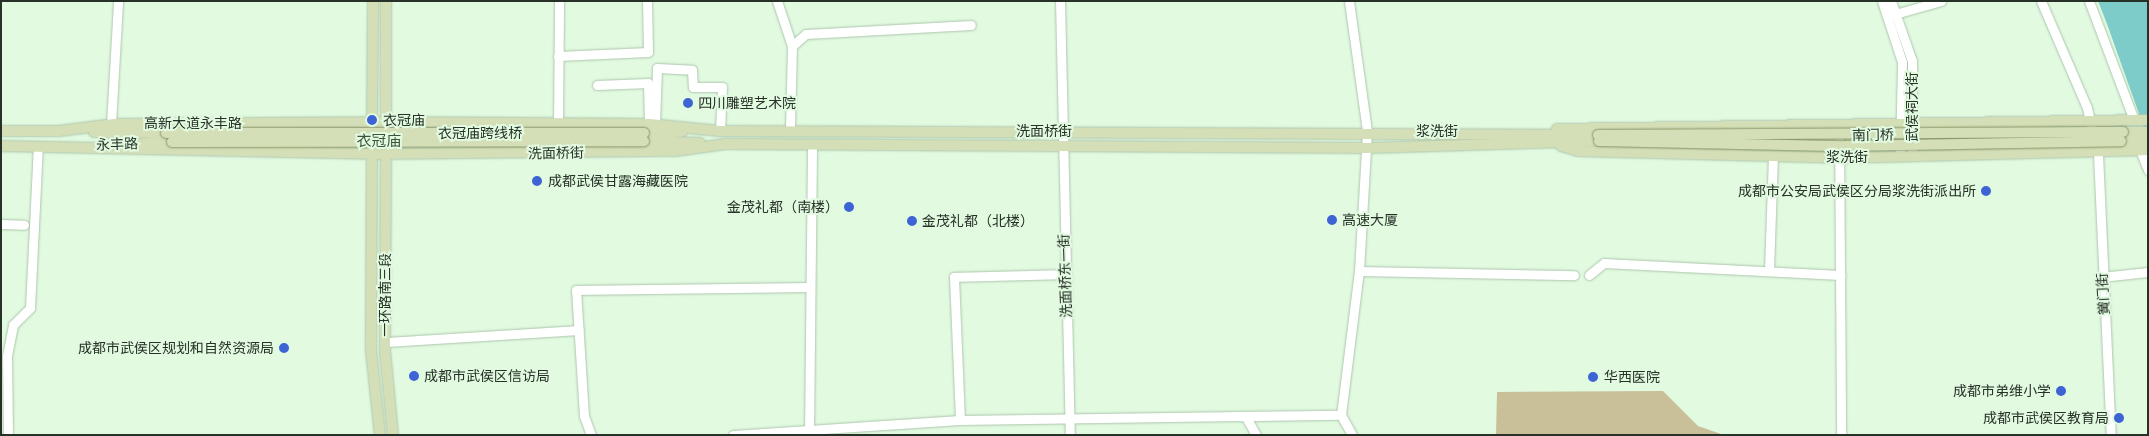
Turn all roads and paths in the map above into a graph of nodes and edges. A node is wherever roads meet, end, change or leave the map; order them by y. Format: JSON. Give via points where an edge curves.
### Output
{"nodes":[{"id":1,"x":118,"y":1,"type":"edge"},
{"id":2,"x":373,"y":1,"type":"edge"},
{"id":3,"x":386,"y":1,"type":"edge"},
{"id":4,"x":559,"y":1,"type":"edge"},
{"id":5,"x":647,"y":1,"type":"edge"},
{"id":6,"x":778,"y":1,"type":"edge"},
{"id":7,"x":1060,"y":1,"type":"edge"},
{"id":8,"x":1349,"y":1,"type":"edge"},
{"id":9,"x":1882,"y":1,"type":"edge"},
{"id":10,"x":1891,"y":1,"type":"edge"},
{"id":11,"x":1941,"y":1,"type":"edge"},
{"id":12,"x":2041,"y":1,"type":"edge"},
{"id":13,"x":2090,"y":1,"type":"edge"},
{"id":14,"x":1895,"y":14,"type":"junction"},
{"id":15,"x":971,"y":25,"type":"dead end"},
{"id":16,"x":792,"y":46,"type":"junction"},
{"id":17,"x":558,"y":56,"type":"junction"},
{"id":18,"x":597,"y":85,"type":"dead end"},
{"id":19,"x":2140,"y":120,"type":"edge"},
{"id":20,"x":2088,"y":121,"type":"junction"},
{"id":21,"x":372,"y":122,"type":"junction"},
{"id":22,"x":386,"y":123,"type":"junction"},
{"id":23,"x":111,"y":124,"type":"junction"},
{"id":24,"x":558,"y":124,"type":"junction"},
{"id":25,"x":1901,"y":124,"type":"junction"},
{"id":26,"x":1912,"y":124,"type":"junction"},
{"id":27,"x":1840,"y":125,"type":"junction"},
{"id":28,"x":790,"y":130,"type":"junction"},
{"id":29,"x":1,"y":131,"type":"edge"},
{"id":30,"x":59,"y":131,"type":"junction"},
{"id":31,"x":648,"y":131,"type":"junction"},
{"id":32,"x":720,"y":131,"type":"junction"},
{"id":33,"x":1063,"y":131,"type":"junction"},
{"id":34,"x":1367,"y":131,"type":"junction"},
{"id":35,"x":2148,"y":132,"type":"edge"},
{"id":36,"x":166,"y":133,"type":"joint"},
{"id":37,"x":1546,"y":137,"type":"junction"},
{"id":38,"x":1598,"y":138,"type":"junction"},
{"id":39,"x":2148,"y":140,"type":"edge"},
{"id":40,"x":172,"y":142,"type":"joint"},
{"id":41,"x":1062,"y":143,"type":"junction"},
{"id":42,"x":726,"y":144,"type":"junction"},
{"id":43,"x":1,"y":146,"type":"edge"},
{"id":44,"x":38,"y":146,"type":"junction"},
{"id":45,"x":812,"y":146,"type":"junction"},
{"id":46,"x":62,"y":147,"type":"junction"},
{"id":47,"x":1367,"y":148,"type":"junction"},
{"id":48,"x":2144,"y":150,"type":"edge"},
{"id":49,"x":372,"y":154,"type":"junction"},
{"id":50,"x":386,"y":154,"type":"junction"},
{"id":51,"x":2098,"y":154,"type":"junction"},
{"id":52,"x":1773,"y":156,"type":"junction"},
{"id":53,"x":1900,"y":156,"type":"junction"},
{"id":54,"x":1912,"y":156,"type":"junction"},
{"id":55,"x":1839,"y":158,"type":"junction"},
{"id":56,"x":2148,"y":170,"type":"edge"},
{"id":57,"x":1,"y":224,"type":"edge"},
{"id":58,"x":24,"y":224,"type":"dead end"},
{"id":59,"x":1769,"y":270,"type":"junction"},
{"id":60,"x":1359,"y":271,"type":"junction"},
{"id":61,"x":2148,"y":272,"type":"edge"},
{"id":62,"x":1065,"y":274,"type":"junction"},
{"id":63,"x":1574,"y":275,"type":"dead end"},
{"id":64,"x":1588,"y":275,"type":"dead end"},
{"id":65,"x":1841,"y":275,"type":"junction"},
{"id":66,"x":2101,"y":277,"type":"junction"},
{"id":67,"x":808,"y":287,"type":"junction"},
{"id":68,"x":579,"y":330,"type":"junction"},
{"id":69,"x":387,"y":342,"type":"dead end"},
{"id":70,"x":1340,"y":415,"type":"junction"},
{"id":71,"x":1246,"y":417,"type":"junction"},
{"id":72,"x":960,"y":420,"type":"junction"},
{"id":73,"x":1070,"y":421,"type":"junction"},
{"id":74,"x":809,"y":431,"type":"edge"},
{"id":75,"x":8,"y":435,"type":"edge"},
{"id":76,"x":380,"y":435,"type":"edge"},
{"id":77,"x":393,"y":435,"type":"edge"},
{"id":78,"x":591,"y":435,"type":"edge"},
{"id":79,"x":733,"y":435,"type":"edge"},
{"id":80,"x":1070,"y":435,"type":"edge"},
{"id":81,"x":1256,"y":435,"type":"edge"},
{"id":82,"x":1352,"y":435,"type":"edge"},
{"id":83,"x":1841,"y":435,"type":"edge"},
{"id":84,"x":2111,"y":435,"type":"edge"}],
"edges":[{"from":1,"to":23,"type":"street"},
{"from":2,"to":21,"type":"main road","name":"一环路南三段"},
{"from":3,"to":22,"type":"main road","name":"一环路南三段"},
{"from":4,"to":17,"type":"street"},
{"from":5,"to":17,"type":"street","via":[[648,52]]},
{"from":6,"to":16,"type":"street"},
{"from":7,"to":33,"type":"street","name":"洗面桥东一街"},
{"from":8,"to":34,"type":"street"},
{"from":9,"to":25,"type":"street","name":"武侯祠大街","via":[[1902,62]]},
{"from":10,"to":14,"type":"street","name":"武侯祠大街"},
{"from":11,"to":14,"type":"street"},
{"from":12,"to":20,"type":"street","name":"黉门街","via":[[2087,108]]},
{"from":13,"to":19,"type":"street"},
{"from":14,"to":26,"type":"street","name":"武侯祠大街","via":[[1912,61]]},
{"from":15,"to":16,"type":"street","via":[[806,34]]},
{"from":16,"to":28,"type":"street"},
{"from":17,"to":24,"type":"street"},
{"from":18,"to":31,"type":"street","via":[[648,83]]},
{"from":19,"to":20,"type":"main road"},
{"from":20,"to":26,"type":"main road"},
{"from":20,"to":51,"type":"street","name":"黉门街"},
{"from":21,"to":22,"type":"main road","name":"高新大道永丰路"},
{"from":21,"to":23,"type":"main road","name":"高新大道永丰路"},
{"from":21,"to":49,"type":"main road","name":"一环路南三段"},
{"from":22,"to":24,"type":"main road","name":"洗面桥街"},
{"from":22,"to":50,"type":"main road","name":"一环路南三段"},
{"from":23,"to":30,"type":"main road","name":"高新大道永丰路"},
{"from":24,"to":31,"type":"main road","name":"洗面桥街"},
{"from":25,"to":26,"type":"main road"},
{"from":25,"to":27,"type":"main road"},
{"from":25,"to":53,"type":"street","name":"武侯祠大街"},
{"from":26,"to":54,"type":"street","name":"武侯祠大街"},
{"from":27,"to":37,"type":"main road","via":[[1572,126]]},
{"from":27,"to":55,"type":"street"},
{"from":28,"to":32,"type":"main road","name":"洗面桥街"},
{"from":28,"to":33,"type":"main road","name":"洗面桥街"},
{"from":29,"to":30,"type":"main road","name":"高新大道永丰路"},
{"from":30,"to":36,"type":"main road","name":"永丰路"},
{"from":31,"to":32,"type":"main road","name":"洗面桥街"},
{"from":31,"to":32,"type":"street","via":[[657,68],[692,70],[693,87],[722,87]]},
{"from":31,"to":36,"type":"main road","name":"衣冠庙跨线桥","bridge":true},
{"from":31,"to":40,"type":"main road","name":"衣冠庙跨线桥","bridge":true},
{"from":31,"to":42,"type":"main road","name":"洗面桥街"},
{"from":33,"to":34,"type":"main road","name":"洗面桥街"},
{"from":33,"to":41,"type":"street","name":"洗面桥东一街"},
{"from":34,"to":37,"type":"main road","name":"浆洗街"},
{"from":34,"to":47,"type":"street"},
{"from":35,"to":38,"type":"main road","name":"南门桥","bridge":true},
{"from":37,"to":38,"type":"main road","name":"浆洗街"},
{"from":37,"to":47,"type":"main road","name":"浆洗街"},
{"from":37,"to":52,"type":"main road","name":"浆洗街","via":[[1578,151]]},
{"from":38,"to":39,"type":"main road","name":"南门桥","bridge":true,"via":[[1844,146]]},
{"from":40,"to":46,"type":"main road","name":"永丰路"},
{"from":41,"to":45,"type":"main road","name":"洗面桥街"},
{"from":41,"to":47,"type":"main road","name":"洗面桥街"},
{"from":41,"to":62,"type":"street","name":"洗面桥东一街"},
{"from":42,"to":45,"type":"main road","name":"洗面桥街"},
{"from":42,"to":50,"type":"main road","name":"洗面桥街","via":[[675,152]]},
{"from":43,"to":44,"type":"main road","name":"高新大道永丰路"},
{"from":44,"to":46,"type":"main road","name":"高新大道永丰路"},
{"from":44,"to":75,"type":"street","via":[[30,308],[13,325],[7,356]]},
{"from":45,"to":67,"type":"street"},
{"from":46,"to":49,"type":"main road","name":"高新大道永丰路","via":[[120,152]]},
{"from":47,"to":60,"type":"street"},
{"from":48,"to":51,"type":"main road","name":"浆洗街"},
{"from":48,"to":56,"type":"street"},
{"from":49,"to":50,"type":"main road","name":"高新大道永丰路"},
{"from":49,"to":76,"type":"main road","name":"一环路南三段","via":[[371,350]]},
{"from":50,"to":77,"type":"main road","name":"一环路南三段","via":[[385,351]]},
{"from":51,"to":54,"type":"main road","name":"浆洗街"},
{"from":51,"to":66,"type":"street","name":"黉门街"},
{"from":52,"to":55,"type":"main road","name":"浆洗街"},
{"from":52,"to":59,"type":"street"},
{"from":53,"to":54,"type":"main road","name":"浆洗街"},
{"from":53,"to":55,"type":"main road","name":"浆洗街"},
{"from":55,"to":65,"type":"street"},
{"from":57,"to":58,"type":"street"},
{"from":59,"to":64,"type":"street","via":[[1604,263]]},
{"from":59,"to":65,"type":"street"},
{"from":60,"to":63,"type":"street"},
{"from":60,"to":70,"type":"street"},
{"from":61,"to":66,"type":"street"},
{"from":62,"to":72,"type":"street","via":[[954,277]]},
{"from":62,"to":73,"type":"street","name":"洗面桥东一街"},
{"from":65,"to":83,"type":"street"},
{"from":66,"to":84,"type":"street","name":"黉门街"},
{"from":67,"to":68,"type":"street","via":[[576,290]]},
{"from":67,"to":74,"type":"street"},
{"from":68,"to":69,"type":"street"},
{"from":68,"to":78,"type":"street","via":[[584,416]]},
{"from":70,"to":71,"type":"street"},
{"from":70,"to":82,"type":"street"},
{"from":71,"to":73,"type":"street"},
{"from":71,"to":81,"type":"street"},
{"from":72,"to":73,"type":"street"},
{"from":72,"to":74,"type":"street"},
{"from":73,"to":80,"type":"street","name":"洗面桥东一街"},
{"from":74,"to":79,"type":"street"}]}
